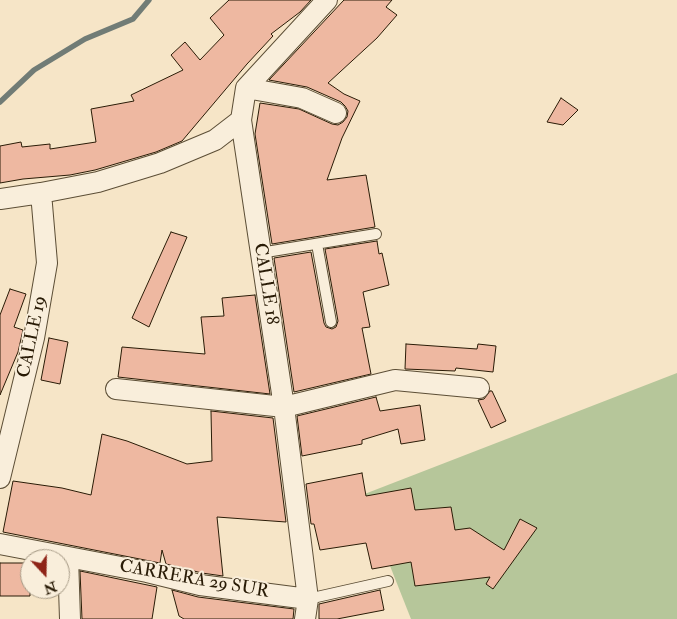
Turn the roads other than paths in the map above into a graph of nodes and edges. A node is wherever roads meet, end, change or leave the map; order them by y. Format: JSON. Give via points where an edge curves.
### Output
{"nodes":[{"id":1,"x":327,"y":0,"type":"edge"},
{"id":2,"x":246,"y":88,"type":"junction"},
{"id":3,"x":336,"y":113,"type":"dead end"},
{"id":4,"x":242,"y":120,"type":"junction"},
{"id":5,"x":41,"y":193,"type":"junction"},
{"id":6,"x":0,"y":199,"type":"edge"},
{"id":7,"x":376,"y":234,"type":"dead end"},
{"id":8,"x":316,"y":244,"type":"junction"},
{"id":9,"x":260,"y":253,"type":"junction"},
{"id":10,"x":331,"y":322,"type":"dead end"},
{"id":11,"x":479,"y":388,"type":"dead end"},
{"id":12,"x":116,"y":389,"type":"dead end"},
{"id":13,"x":284,"y":407,"type":"junction"},
{"id":14,"x":0,"y":478,"type":"edge"},
{"id":15,"x":0,"y":544,"type":"edge"},
{"id":16,"x":26,"y":549,"type":"edge"},
{"id":17,"x":70,"y":557,"type":"edge"},
{"id":18,"x":388,"y":581,"type":"dead end"},
{"id":19,"x":69,"y":599,"type":"edge"},
{"id":20,"x":308,"y":599,"type":"junction"},
{"id":21,"x":70,"y":619,"type":"edge"},
{"id":22,"x":305,"y":619,"type":"edge"}],
"edges":[{"from":1,"to":2,"type":"street"},
{"from":2,"to":3,"type":"street","via":[[302,98]]},
{"from":2,"to":4,"type":"street","name":"CALLE 18"},
{"from":4,"to":5,"type":"street","via":[[215,140],[160,163],[98,182]]},
{"from":4,"to":9,"type":"street","name":"CALLE 18"},
{"from":5,"to":6,"type":"street"},
{"from":5,"to":14,"type":"street","name":"CALLE 19","via":[[47,262],[34,338]]},
{"from":7,"to":8,"type":"lane"},
{"from":8,"to":9,"type":"lane"},
{"from":8,"to":10,"type":"lane"},
{"from":9,"to":13,"type":"street","name":"CALLE 18"},
{"from":11,"to":13,"type":"street","via":[[395,380]]},
{"from":12,"to":13,"type":"street"},
{"from":13,"to":20,"type":"street","name":"CALLE 18"},
{"from":15,"to":16,"type":"street","name":"CARRERA 29 SUR"},
{"from":17,"to":20,"type":"street","name":"CARRERA 29 SUR","via":[[200,585]]},
{"from":18,"to":20,"type":"lane","name":"CARRERA 29 SUR"},
{"from":19,"to":21,"type":"street"},
{"from":20,"to":22,"type":"street","name":"CALLE 18"}]}
